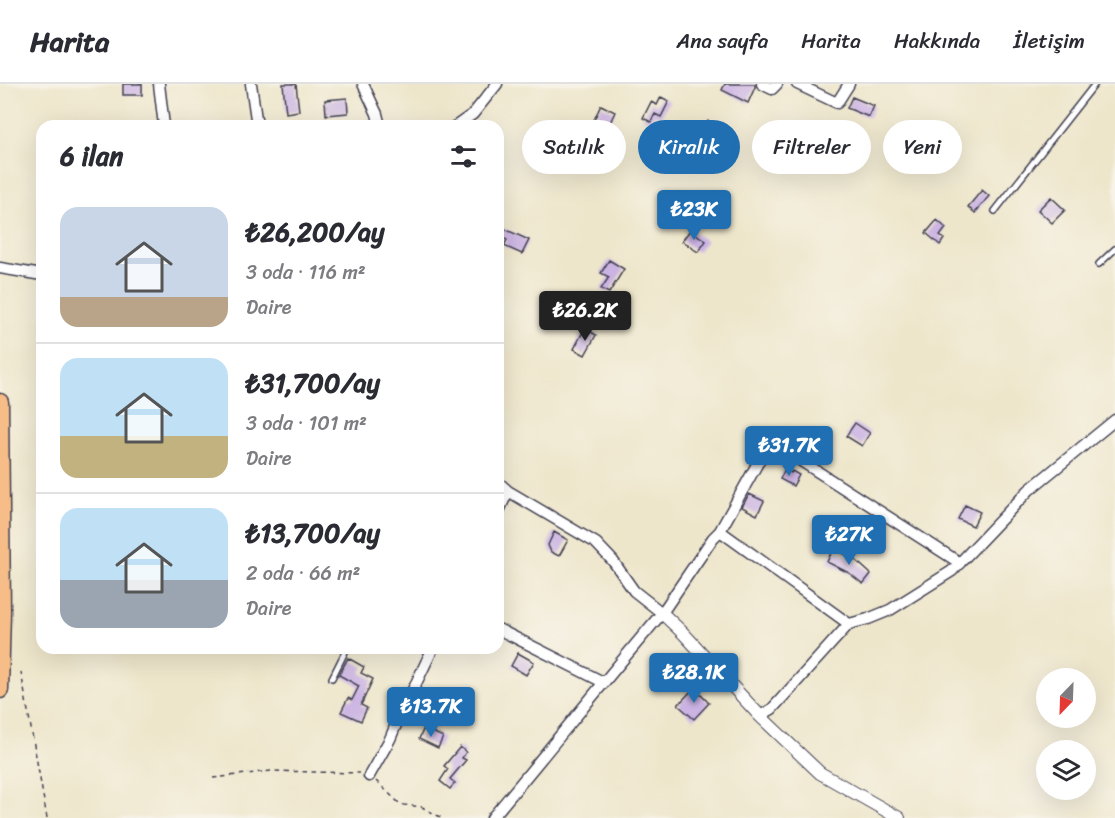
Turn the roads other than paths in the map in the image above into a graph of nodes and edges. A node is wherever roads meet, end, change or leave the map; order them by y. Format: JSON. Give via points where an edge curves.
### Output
{"nodes":[{"id":1,"x":159,"y":84,"type":"edge"},
{"id":2,"x":251,"y":84,"type":"edge"},
{"id":3,"x":363,"y":84,"type":"edge"},
{"id":4,"x":497,"y":84,"type":"edge"},
{"id":5,"x":762,"y":84,"type":"edge"},
{"id":6,"x":777,"y":84,"type":"edge"},
{"id":7,"x":796,"y":84,"type":"edge"},
{"id":8,"x":849,"y":84,"type":"edge"},
{"id":9,"x":1095,"y":84,"type":"edge"},
{"id":10,"x":163,"y":120,"type":"edge"},
{"id":11,"x":256,"y":120,"type":"edge"},
{"id":12,"x":378,"y":120,"type":"edge"},
{"id":13,"x":464,"y":120,"type":"edge"},
{"id":14,"x":995,"y":211,"type":"dead end"},
{"id":15,"x":1115,"y":249,"type":"edge"},
{"id":16,"x":1099,"y":264,"type":"dead end"},
{"id":17,"x":0,"y":268,"type":"edge"},
{"id":18,"x":36,"y":273,"type":"edge"},
{"id":19,"x":0,"y":402,"type":"edge"},
{"id":20,"x":1115,"y":420,"type":"edge"},
{"id":21,"x":504,"y":487,"type":"edge"},
{"id":22,"x":508,"y":491,"type":"junction"},
{"id":23,"x":504,"y":500,"type":"edge"},
{"id":24,"x":720,"y":531,"type":"junction"},
{"id":25,"x":960,"y":563,"type":"junction"},
{"id":26,"x":662,"y":613,"type":"junction"},
{"id":27,"x":849,"y":624,"type":"junction"},
{"id":28,"x":504,"y":632,"type":"edge"},
{"id":29,"x":344,"y":654,"type":"edge"},
{"id":30,"x":430,"y":654,"type":"edge"},
{"id":31,"x":332,"y":678,"type":"dead end"},
{"id":32,"x":603,"y":682,"type":"junction"},
{"id":33,"x":0,"y":690,"type":"edge"},
{"id":34,"x":760,"y":716,"type":"junction"},
{"id":35,"x":369,"y":776,"type":"road end"},
{"id":36,"x":492,"y":818,"type":"edge"},
{"id":37,"x":899,"y":818,"type":"edge"}],
"edges":[{"from":1,"to":10,"type":"street"},
{"from":2,"to":11,"type":"street"},
{"from":3,"to":12,"type":"street"},
{"from":4,"to":13,"type":"street"},
{"from":5,"to":6,"type":"street","via":[[772,89]]},
{"from":7,"to":8,"type":"street","via":[[837,103]]},
{"from":9,"to":14,"type":"lane"},
{"from":15,"to":16,"type":"lane"},
{"from":17,"to":18,"type":"street"},
{"from":19,"to":33,"type":"highway"},
{"from":20,"to":25,"type":"street","via":[[1029,490]]},
{"from":21,"to":22,"type":"street"},
{"from":22,"to":23,"type":"street"},
{"from":22,"to":26,"type":"street","via":[[596,543],[634,591]]},
{"from":24,"to":25,"type":"street","via":[[770,441]]},
{"from":24,"to":26,"type":"street"},
{"from":24,"to":27,"type":"street"},
{"from":25,"to":27,"type":"street","via":[[952,572],[890,610]]},
{"from":26,"to":32,"type":"street"},
{"from":26,"to":34,"type":"street"},
{"from":27,"to":34,"type":"street","via":[[772,709]]},
{"from":28,"to":32,"type":"street"},
{"from":29,"to":31,"type":"lane"},
{"from":30,"to":35,"type":"street"},
{"from":32,"to":36,"type":"street"},
{"from":34,"to":37,"type":"street","via":[[820,773]]}]}
